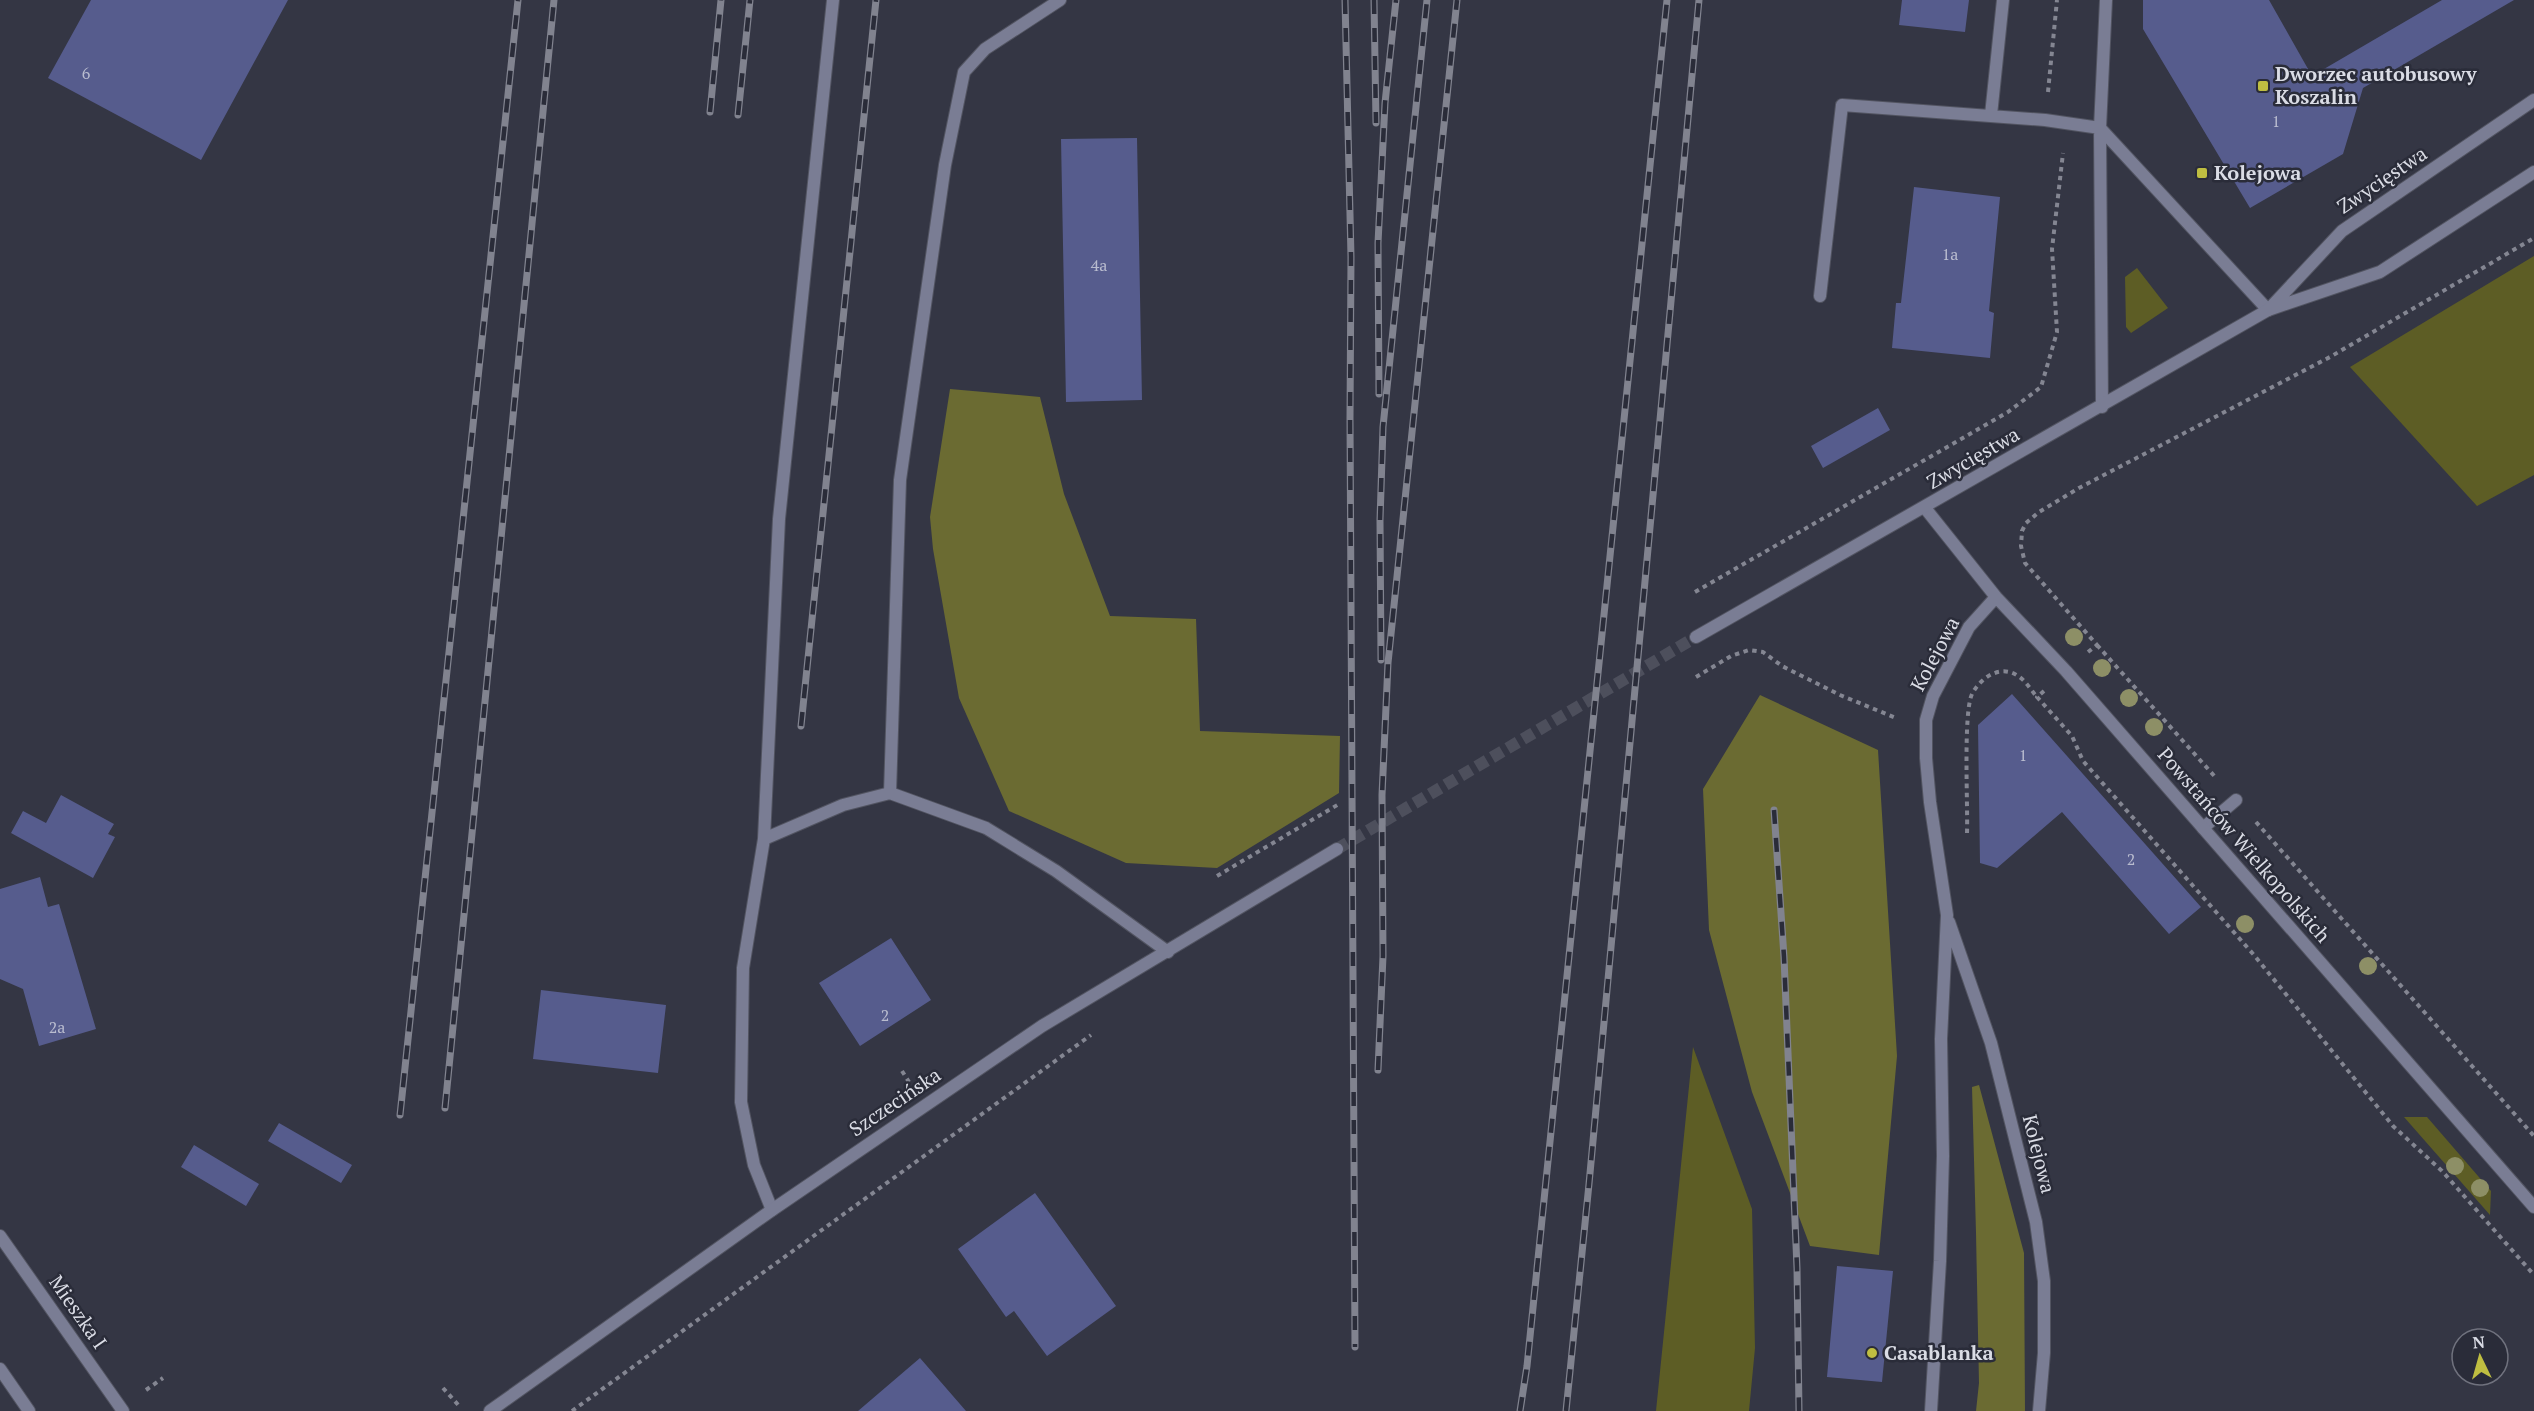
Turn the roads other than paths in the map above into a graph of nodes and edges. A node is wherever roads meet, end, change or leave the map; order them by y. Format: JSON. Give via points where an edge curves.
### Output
{"nodes":[{"id":1,"x":833,"y":0,"type":"edge"},
{"id":2,"x":1060,"y":0,"type":"edge"},
{"id":3,"x":2003,"y":0,"type":"edge"},
{"id":4,"x":2106,"y":0,"type":"edge"},
{"id":5,"x":2534,"y":100,"type":"edge"},
{"id":6,"x":1991,"y":115,"type":"junction"},
{"id":7,"x":2100,"y":128,"type":"junction"},
{"id":8,"x":2534,"y":172,"type":"edge"},
{"id":9,"x":1820,"y":296,"type":"dead end"},
{"id":10,"x":2268,"y":310,"type":"junction"},
{"id":11,"x":2102,"y":407,"type":"junction"},
{"id":12,"x":1925,"y":508,"type":"junction"},
{"id":13,"x":1995,"y":597,"type":"junction"},
{"id":14,"x":1696,"y":637,"type":"tunnel mouth"},
{"id":15,"x":890,"y":793,"type":"junction"},
{"id":16,"x":2236,"y":800,"type":"road end"},
{"id":17,"x":2203,"y":828,"type":"junction"},
{"id":18,"x":764,"y":839,"type":"junction"},
{"id":19,"x":1337,"y":849,"type":"tunnel mouth"},
{"id":20,"x":1947,"y":915,"type":"junction"},
{"id":21,"x":1168,"y":952,"type":"junction"},
{"id":22,"x":2534,"y":1207,"type":"edge"},
{"id":23,"x":772,"y":1210,"type":"junction"},
{"id":24,"x":0,"y":1236,"type":"edge"},
{"id":25,"x":0,"y":1369,"type":"edge"},
{"id":26,"x":29,"y":1411,"type":"edge"},
{"id":27,"x":123,"y":1411,"type":"edge"},
{"id":28,"x":490,"y":1411,"type":"edge"},
{"id":29,"x":1931,"y":1411,"type":"edge"},
{"id":30,"x":2039,"y":1411,"type":"edge"}],
"edges":[{"from":1,"to":18,"type":"street","via":[[779,519]]},
{"from":2,"to":15,"type":"street","via":[[985,49],[964,72],[945,165],[900,480]]},
{"from":3,"to":6,"type":"street"},
{"from":4,"to":7,"type":"street"},
{"from":5,"to":10,"type":"street","name":"Zwycięstwa","via":[[2342,231]]},
{"from":6,"to":7,"type":"street"},
{"from":6,"to":9,"type":"street","via":[[1842,105]]},
{"from":7,"to":10,"type":"street"},
{"from":7,"to":11,"type":"street"},
{"from":8,"to":10,"type":"street","name":"Zwycięstwa","via":[[2380,272]]},
{"from":10,"to":11,"type":"street","name":"Zwycięstwa"},
{"from":11,"to":12,"type":"street","name":"Zwycięstwa"},
{"from":12,"to":13,"type":"street","name":"Powstańców Wielkopolskich"},
{"from":12,"to":14,"type":"street","name":"Zwycięstwa"},
{"from":13,"to":17,"type":"street","name":"Powstańców Wielkopolskich","via":[[2066,671]]},
{"from":13,"to":20,"type":"street","name":"Kolejowa","via":[[1969,627],[1933,696],[1926,720],[1930,802]]},
{"from":15,"to":18,"type":"street","via":[[843,805]]},
{"from":15,"to":21,"type":"street","via":[[986,828],[1056,871]]},
{"from":16,"to":17,"type":"street"},
{"from":17,"to":22,"type":"street","name":"Powstańców Wielkopolskich"},
{"from":18,"to":23,"type":"street","via":[[743,968],[741,1102],[754,1165]]},
{"from":19,"to":21,"type":"street","name":"Szczecińska"},
{"from":20,"to":29,"type":"street","name":"Kolejowa","via":[[1941,1039],[1940,1261]]},
{"from":20,"to":30,"type":"street","name":"Kolejowa","via":[[1990,1043],[2036,1222],[2044,1281]]},
{"from":21,"to":23,"type":"street","name":"Szczecińska","via":[[1042,1026]]},
{"from":23,"to":28,"type":"street","name":"Szczecińska"},
{"from":24,"to":27,"type":"street","name":"Mieszka I"},
{"from":25,"to":26,"type":"street"}]}
